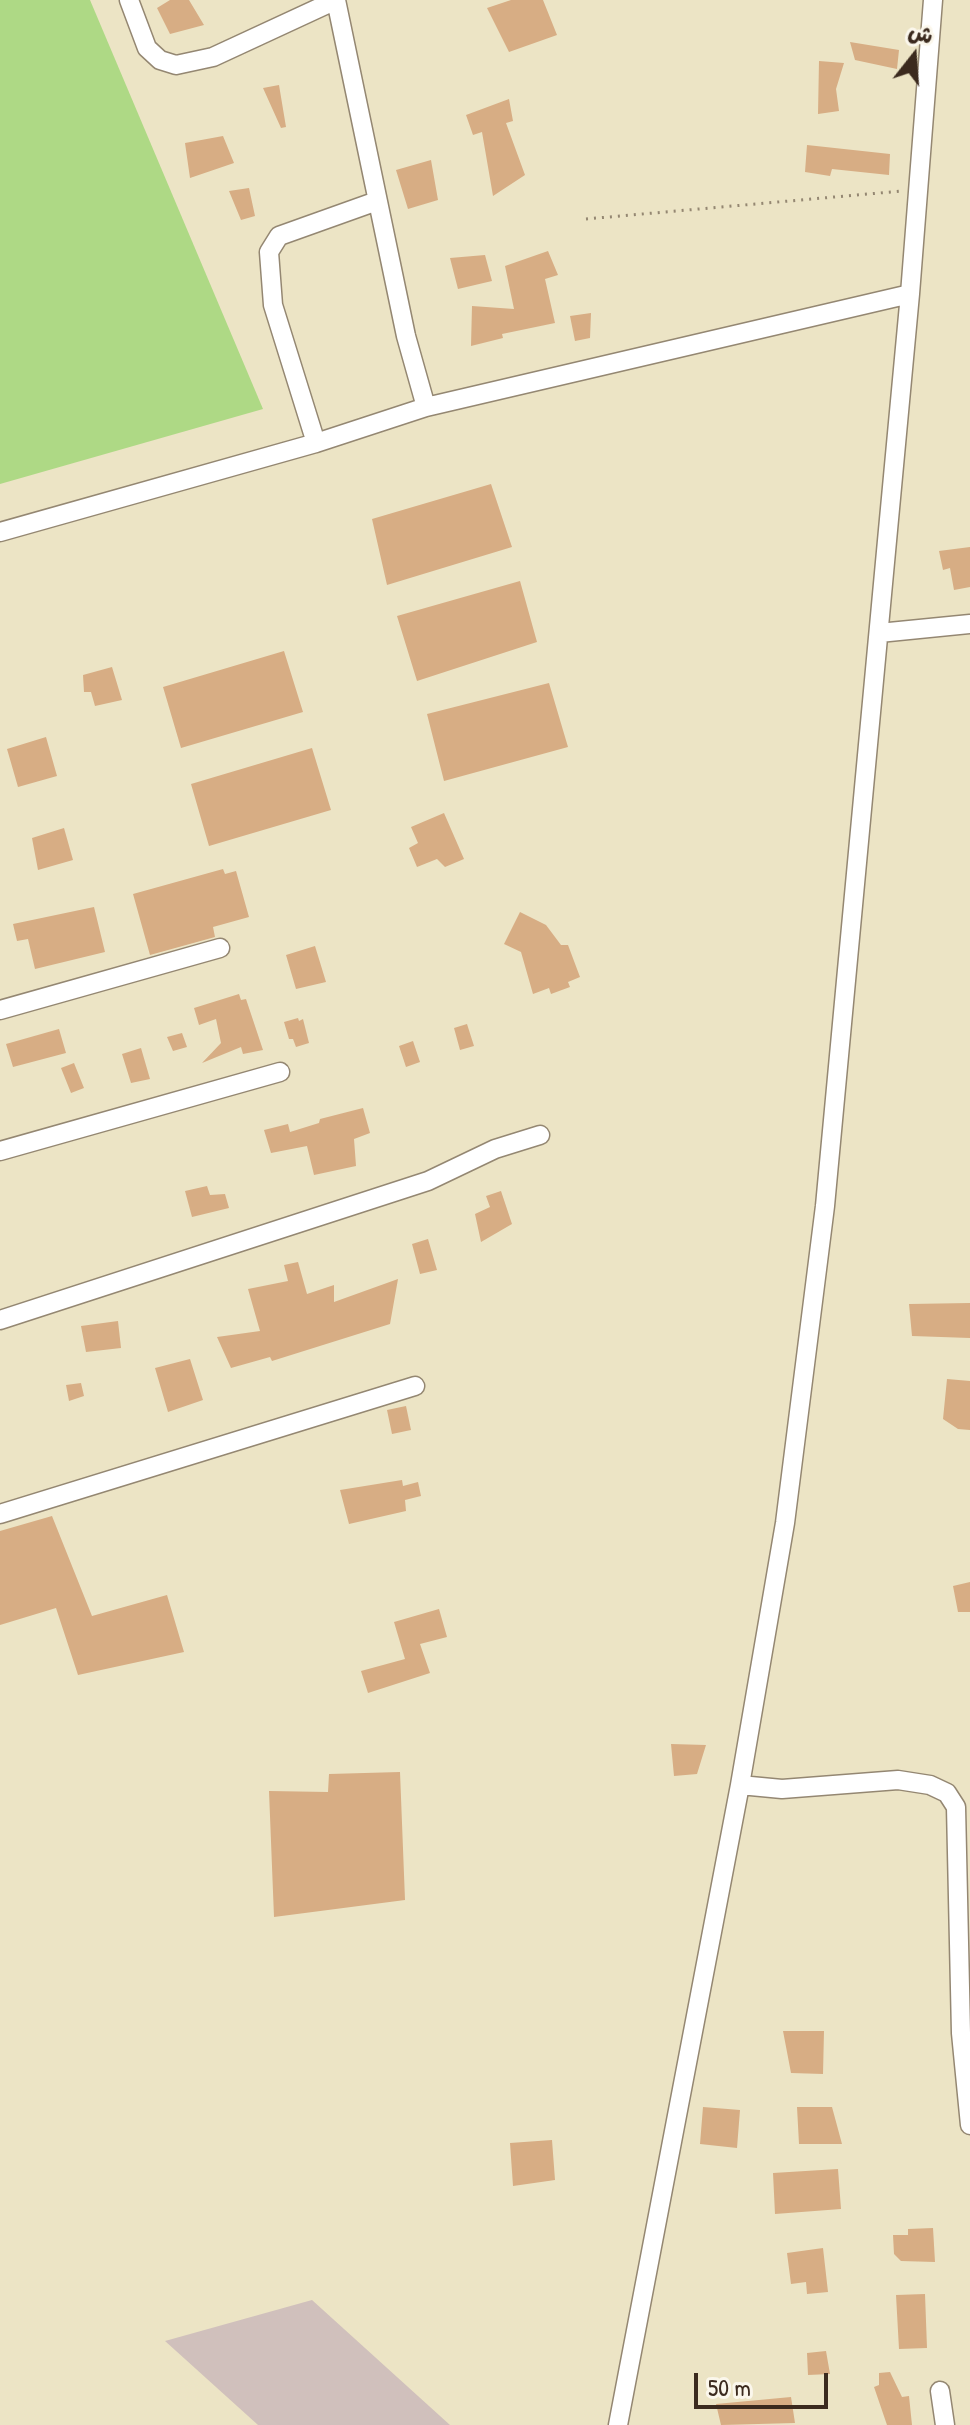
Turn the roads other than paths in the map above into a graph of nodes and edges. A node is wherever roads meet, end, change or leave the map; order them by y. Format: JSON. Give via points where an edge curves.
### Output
{"nodes":[{"id":1,"x":129,"y":0,"type":"edge"},
{"id":2,"x":336,"y":0,"type":"edge"},
{"id":3,"x":933,"y":0,"type":"edge"},
{"id":4,"x":943,"y":0,"type":"edge"},
{"id":5,"x":932,"y":26,"type":"junction"},
{"id":6,"x":377,"y":201,"type":"junction"},
{"id":7,"x":910,"y":294,"type":"junction"},
{"id":8,"x":426,"y":407,"type":"junction"},
{"id":9,"x":316,"y":443,"type":"junction"},
{"id":10,"x":0,"y":532,"type":"edge"},
{"id":11,"x":970,"y":624,"type":"edge"},
{"id":12,"x":879,"y":633,"type":"junction"},
{"id":13,"x":220,"y":948,"type":"dead end"},
{"id":14,"x":0,"y":1010,"type":"edge"},
{"id":15,"x":280,"y":1072,"type":"dead end"},
{"id":16,"x":540,"y":1135,"type":"dead end"},
{"id":17,"x":0,"y":1151,"type":"edge"},
{"id":18,"x":0,"y":1320,"type":"edge"},
{"id":19,"x":415,"y":1386,"type":"dead end"},
{"id":20,"x":0,"y":1514,"type":"edge"},
{"id":21,"x":740,"y":1785,"type":"junction"},
{"id":22,"x":970,"y":2125,"type":"edge"},
{"id":23,"x":940,"y":2391,"type":"dead end"},
{"id":24,"x":618,"y":2425,"type":"edge"},
{"id":25,"x":945,"y":2425,"type":"edge"}],
"edges":[{"from":1,"to":2,"type":"street","via":[[147,48],[176,65],[213,57]]},
{"from":2,"to":6,"type":"street"},
{"from":3,"to":5,"type":"street"},
{"from":4,"to":5,"type":"street"},
{"from":5,"to":7,"type":"street"},
{"from":6,"to":8,"type":"street"},
{"from":6,"to":9,"type":"street","via":[[279,236],[269,252],[273,305]]},
{"from":7,"to":8,"type":"street"},
{"from":7,"to":12,"type":"street"},
{"from":8,"to":9,"type":"street"},
{"from":9,"to":10,"type":"street"},
{"from":11,"to":12,"type":"street"},
{"from":12,"to":21,"type":"street","via":[[825,1206],[785,1523]]},
{"from":13,"to":14,"type":"street"},
{"from":15,"to":17,"type":"street"},
{"from":16,"to":18,"type":"street","via":[[495,1149],[415,1186]]},
{"from":19,"to":20,"type":"street"},
{"from":21,"to":22,"type":"street","via":[[782,1789],[898,1780],[947,1793],[956,1807],[961,2033]]},
{"from":21,"to":24,"type":"street"},
{"from":23,"to":25,"type":"street"}]}
